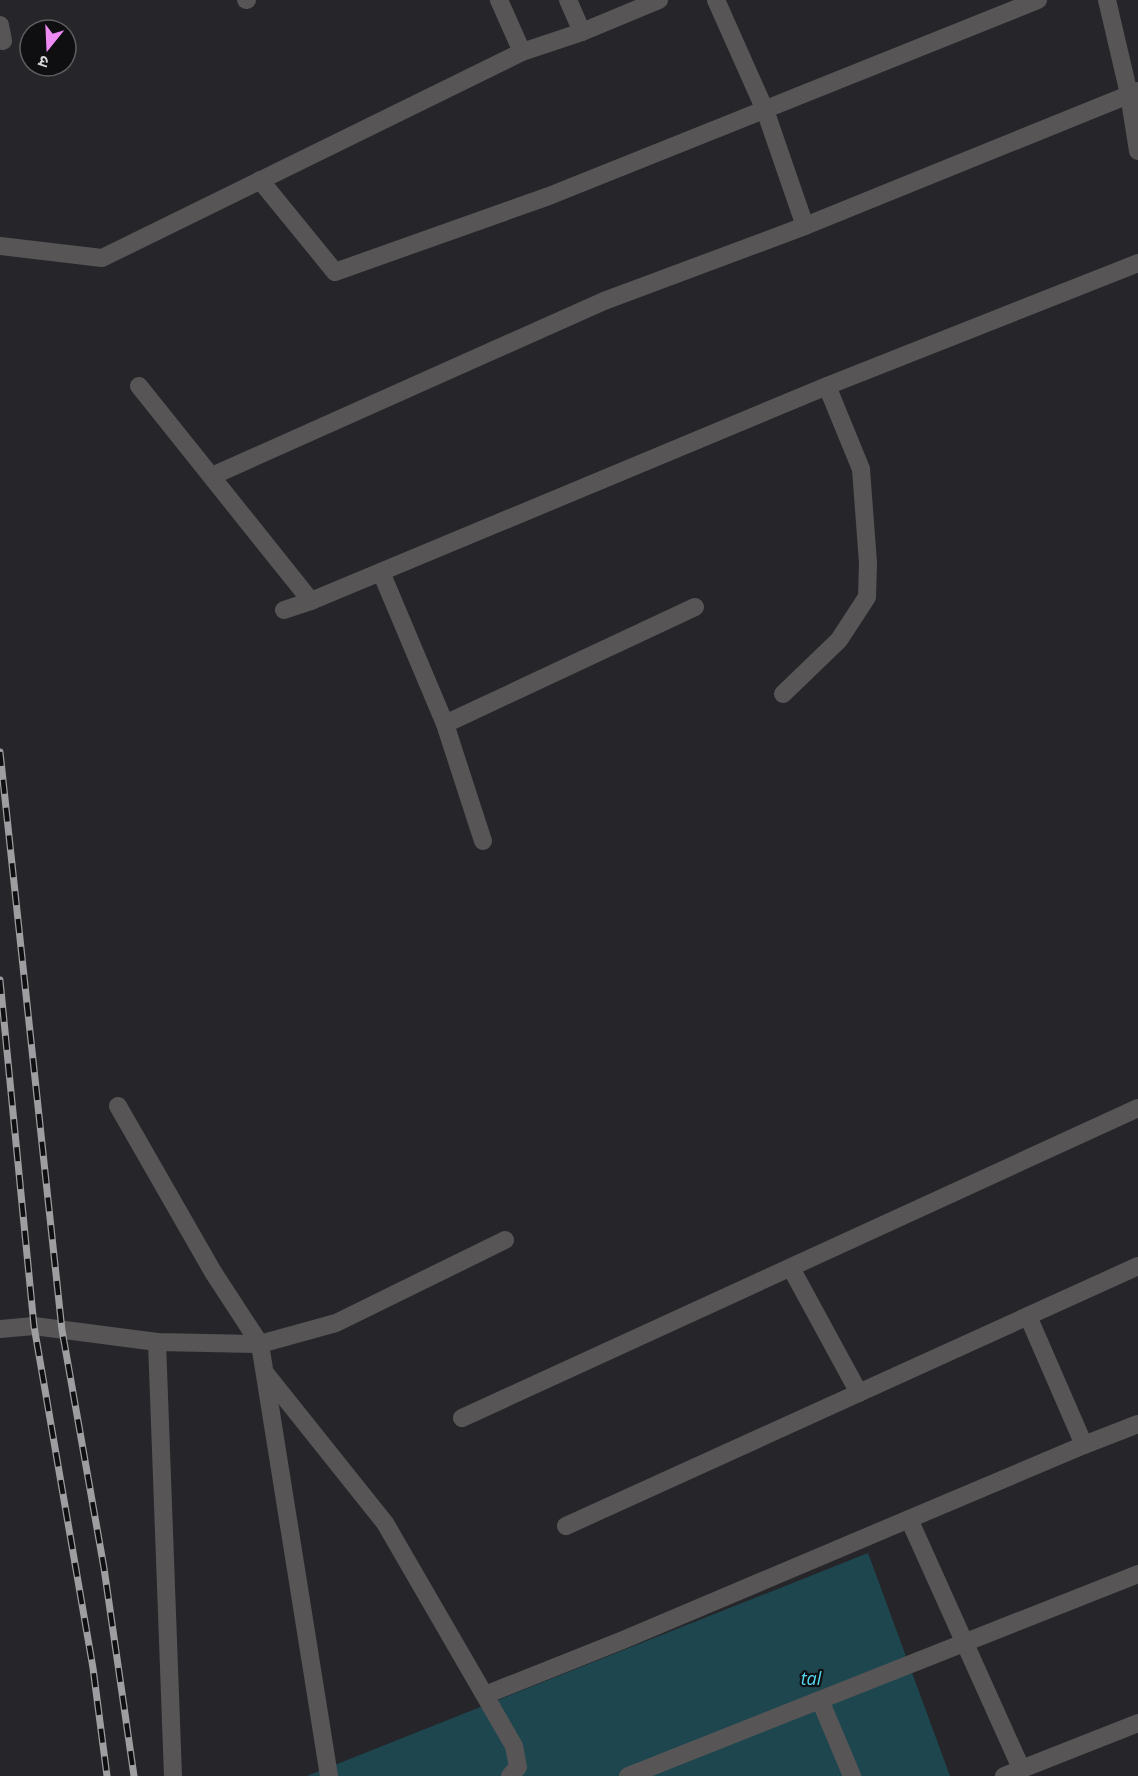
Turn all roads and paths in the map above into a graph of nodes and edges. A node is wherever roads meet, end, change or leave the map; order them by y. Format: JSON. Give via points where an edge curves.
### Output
{"nodes":[{"id":1,"x":499,"y":0,"type":"edge"},
{"id":2,"x":568,"y":0,"type":"edge"},
{"id":3,"x":659,"y":0,"type":"edge"},
{"id":4,"x":716,"y":0,"type":"edge"},
{"id":5,"x":1038,"y":0,"type":"edge"},
{"id":6,"x":1107,"y":0,"type":"edge"},
{"id":7,"x":582,"y":32,"type":"junction"},
{"id":8,"x":522,"y":52,"type":"junction"},
{"id":9,"x":1133,"y":93,"type":"edge"},
{"id":10,"x":765,"y":110,"type":"junction"},
{"id":11,"x":1138,"y":151,"type":"edge"},
{"id":12,"x":260,"y":180,"type":"junction"},
{"id":13,"x":805,"y":226,"type":"junction"},
{"id":14,"x":0,"y":246,"type":"edge"},
{"id":15,"x":1138,"y":263,"type":"edge"},
{"id":16,"x":139,"y":386,"type":"dead end"},
{"id":17,"x":827,"y":386,"type":"junction"},
{"id":18,"x":212,"y":476,"type":"junction"},
{"id":19,"x":381,"y":572,"type":"junction"},
{"id":20,"x":311,"y":601,"type":"junction"},
{"id":21,"x":695,"y":607,"type":"dead end"},
{"id":22,"x":284,"y":610,"type":"dead end"},
{"id":23,"x":783,"y":694,"type":"dead end"},
{"id":24,"x":445,"y":724,"type":"junction"},
{"id":25,"x":483,"y":841,"type":"dead end"},
{"id":26,"x":118,"y":1106,"type":"dead end"},
{"id":27,"x":1138,"y":1108,"type":"edge"},
{"id":28,"x":505,"y":1240,"type":"dead end"},
{"id":29,"x":1138,"y":1266,"type":"edge"},
{"id":30,"x":790,"y":1268,"type":"junction"},
{"id":31,"x":1028,"y":1316,"type":"junction"},
{"id":32,"x":0,"y":1329,"type":"edge"},
{"id":33,"x":157,"y":1342,"type":"junction"},
{"id":34,"x":260,"y":1344,"type":"junction"},
{"id":35,"x":265,"y":1372,"type":"junction"},
{"id":36,"x":859,"y":1393,"type":"junction"},
{"id":37,"x":462,"y":1418,"type":"dead end"},
{"id":38,"x":1138,"y":1424,"type":"edge"},
{"id":39,"x":1084,"y":1445,"type":"junction"},
{"id":40,"x":909,"y":1519,"type":"junction"},
{"id":41,"x":566,"y":1526,"type":"dead end"},
{"id":42,"x":1138,"y":1574,"type":"edge"},
{"id":43,"x":962,"y":1643,"type":"junction"},
{"id":44,"x":485,"y":1695,"type":"junction"},
{"id":45,"x":820,"y":1700,"type":"junction"},
{"id":46,"x":1138,"y":1723,"type":"edge"},
{"id":47,"x":1021,"y":1768,"type":"junction"},
{"id":48,"x":173,"y":1776,"type":"edge"},
{"id":49,"x":329,"y":1776,"type":"edge"},
{"id":50,"x":510,"y":1776,"type":"edge"},
{"id":51,"x":628,"y":1776,"type":"edge"},
{"id":52,"x":852,"y":1776,"type":"edge"},
{"id":53,"x":1004,"y":1776,"type":"edge"}],
"edges":[{"from":1,"to":8,"type":"street"},
{"from":2,"to":7,"type":"street"},
{"from":3,"to":7,"type":"street"},
{"from":4,"to":10,"type":"street"},
{"from":5,"to":10,"type":"street"},
{"from":6,"to":9,"type":"street"},
{"from":7,"to":8,"type":"street"},
{"from":8,"to":12,"type":"street"},
{"from":9,"to":11,"type":"street"},
{"from":9,"to":13,"type":"street"},
{"from":10,"to":12,"type":"street","via":[[549,196],[335,272]]},
{"from":10,"to":13,"type":"street"},
{"from":12,"to":14,"type":"street","via":[[102,258]]},
{"from":13,"to":18,"type":"street","via":[[604,301]]},
{"from":15,"to":17,"type":"street"},
{"from":16,"to":18,"type":"street"},
{"from":17,"to":19,"type":"street"},
{"from":17,"to":23,"type":"street","via":[[861,469],[867,597],[838,640]]},
{"from":18,"to":20,"type":"street"},
{"from":19,"to":20,"type":"street"},
{"from":19,"to":24,"type":"street"},
{"from":20,"to":22,"type":"street"},
{"from":21,"to":24,"type":"street"},
{"from":24,"to":25,"type":"street"},
{"from":26,"to":34,"type":"street","via":[[213,1272]]},
{"from":27,"to":30,"type":"street"},
{"from":28,"to":34,"type":"street","via":[[336,1323]]},
{"from":29,"to":31,"type":"street"},
{"from":30,"to":36,"type":"street"},
{"from":30,"to":37,"type":"street"},
{"from":31,"to":36,"type":"street"},
{"from":31,"to":39,"type":"street"},
{"from":32,"to":33,"type":"street","via":[[34,1326]]},
{"from":33,"to":34,"type":"street"},
{"from":33,"to":48,"type":"street"},
{"from":34,"to":35,"type":"street"},
{"from":35,"to":44,"type":"street","via":[[385,1523]]},
{"from":35,"to":49,"type":"street"},
{"from":36,"to":41,"type":"street"},
{"from":38,"to":39,"type":"street"},
{"from":39,"to":40,"type":"street"},
{"from":40,"to":43,"type":"street"},
{"from":40,"to":44,"type":"street"},
{"from":42,"to":43,"type":"street"},
{"from":43,"to":45,"type":"street"},
{"from":43,"to":47,"type":"street"},
{"from":44,"to":50,"type":"street","via":[[514,1746],[518,1767]]},
{"from":45,"to":51,"type":"street"},
{"from":45,"to":52,"type":"street"},
{"from":46,"to":47,"type":"street"},
{"from":47,"to":53,"type":"street"}]}
